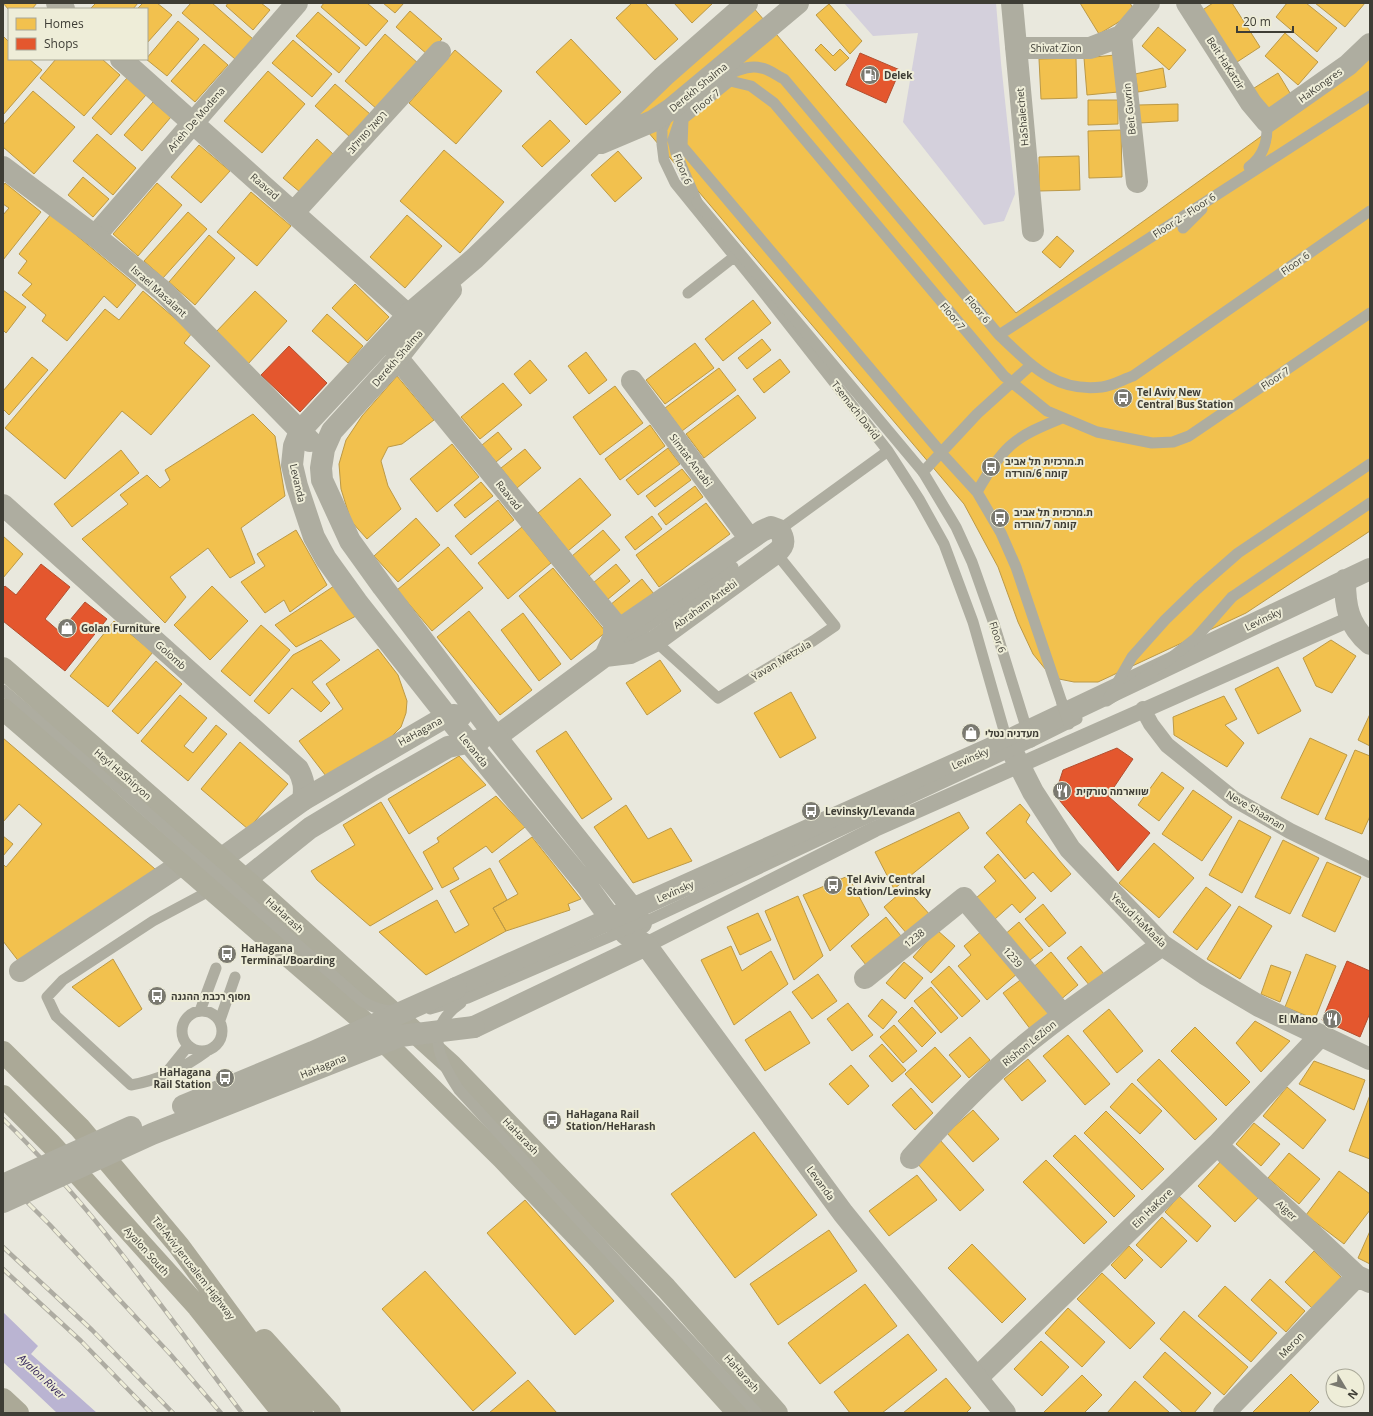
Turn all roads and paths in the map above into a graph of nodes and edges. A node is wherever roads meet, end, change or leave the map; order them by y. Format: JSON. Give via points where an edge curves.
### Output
{"nodes":[{"id":1,"x":297,"y":3,"type":"edge"},
{"id":2,"x":747,"y":3,"type":"edge"},
{"id":3,"x":798,"y":3,"type":"edge"},
{"id":4,"x":1012,"y":3,"type":"edge"},
{"id":5,"x":1149,"y":3,"type":"edge"},
{"id":6,"x":1188,"y":3,"type":"edge"},
{"id":7,"x":1121,"y":36,"type":"junction"},
{"id":8,"x":1370,"y":44,"type":"edge"},
{"id":9,"x":1016,"y":48,"type":"junction"},
{"id":10,"x":440,"y":52,"type":"dead end"},
{"id":11,"x":122,"y":60,"type":"edge"},
{"id":12,"x":1370,"y":96,"type":"edge"},
{"id":13,"x":671,"y":109,"type":"junction"},
{"id":14,"x":1267,"y":122,"type":"junction"},
{"id":15,"x":193,"y":123,"type":"junction"},
{"id":16,"x":585,"y":150,"type":"junction"},
{"id":17,"x":3,"y":167,"type":"edge"},
{"id":18,"x":1137,"y":182,"type":"dead end"},
{"id":19,"x":1370,"y":211,"type":"edge"},
{"id":20,"x":294,"y":212,"type":"junction"},
{"id":21,"x":1182,"y":228,"type":"dead end"},
{"id":22,"x":1033,"y":231,"type":"dead end"},
{"id":23,"x":95,"y":236,"type":"junction"},
{"id":24,"x":734,"y":257,"type":"junction"},
{"id":25,"x":475,"y":258,"type":"junction"},
{"id":26,"x":688,"y":293,"type":"dead end"},
{"id":27,"x":1370,"y":313,"type":"edge"},
{"id":28,"x":408,"y":315,"type":"junction"},
{"id":29,"x":999,"y":335,"type":"junction"},
{"id":30,"x":1030,"y":364,"type":"junction"},
{"id":31,"x":392,"y":365,"type":"junction"},
{"id":32,"x":632,"y":381,"type":"dead end"},
{"id":33,"x":1062,"y":418,"type":"junction"},
{"id":34,"x":300,"y":431,"type":"junction"},
{"id":35,"x":888,"y":451,"type":"junction"},
{"id":36,"x":322,"y":458,"type":"junction"},
{"id":37,"x":1370,"y":464,"type":"edge"},
{"id":38,"x":923,"y":472,"type":"junction"},
{"id":39,"x":977,"y":492,"type":"junction"},
{"id":40,"x":1370,"y":503,"type":"edge"},
{"id":41,"x":3,"y":505,"type":"edge"},
{"id":42,"x":779,"y":530,"type":"junction"},
{"id":43,"x":750,"y":539,"type":"junction"},
{"id":44,"x":776,"y":553,"type":"junction"},
{"id":45,"x":733,"y":567,"type":"dead end"},
{"id":46,"x":1370,"y":569,"type":"edge"},
{"id":47,"x":1345,"y":580,"type":"junction"},
{"id":48,"x":1350,"y":619,"type":"junction"},
{"id":49,"x":614,"y":636,"type":"junction"},
{"id":50,"x":654,"y":641,"type":"junction"},
{"id":51,"x":1370,"y":644,"type":"edge"},
{"id":52,"x":605,"y":656,"type":"junction"},
{"id":53,"x":3,"y":668,"type":"edge"},
{"id":54,"x":416,"y":676,"type":"junction"},
{"id":55,"x":3,"y":690,"type":"edge"},
{"id":56,"x":1106,"y":701,"type":"junction"},
{"id":57,"x":1143,"y":709,"type":"junction"},
{"id":58,"x":3,"y":710,"type":"edge"},
{"id":59,"x":447,"y":716,"type":"junction"},
{"id":60,"x":1069,"y":724,"type":"junction"},
{"id":61,"x":409,"y":737,"type":"junction"},
{"id":62,"x":496,"y":737,"type":"junction"},
{"id":63,"x":1007,"y":741,"type":"junction"},
{"id":64,"x":467,"y":742,"type":"junction"},
{"id":65,"x":1031,"y":742,"type":"junction"},
{"id":66,"x":1019,"y":766,"type":"junction"},
{"id":67,"x":303,"y":800,"type":"junction"},
{"id":68,"x":221,"y":859,"type":"junction"},
{"id":69,"x":183,"y":863,"type":"junction"},
{"id":70,"x":1370,"y":870,"type":"edge"},
{"id":71,"x":245,"y":880,"type":"junction"},
{"id":72,"x":587,"y":886,"type":"junction"},
{"id":73,"x":213,"y":889,"type":"junction"},
{"id":74,"x":964,"y":898,"type":"joint"},
{"id":75,"x":634,"y":910,"type":"junction"},
{"id":76,"x":611,"y":919,"type":"junction"},
{"id":77,"x":574,"y":935,"type":"junction"},
{"id":78,"x":646,"y":945,"type":"junction"},
{"id":79,"x":1162,"y":945,"type":"junction"},
{"id":80,"x":216,"y":968,"type":"dead end"},
{"id":81,"x":20,"y":971,"type":"dead end"},
{"id":82,"x":235,"y":977,"type":"dead end"},
{"id":83,"x":865,"y":978,"type":"dead end"},
{"id":84,"x":462,"y":993,"type":"junction"},
{"id":85,"x":200,"y":1011,"type":"junction"},
{"id":86,"x":1063,"y":1015,"type":"junction"},
{"id":87,"x":220,"y":1020,"type":"junction"},
{"id":88,"x":1321,"y":1035,"type":"junction"},
{"id":89,"x":188,"y":1046,"type":"junction"},
{"id":90,"x":207,"y":1051,"type":"junction"},
{"id":91,"x":3,"y":1052,"type":"edge"},
{"id":92,"x":1370,"y":1059,"type":"edge"},
{"id":93,"x":162,"y":1078,"type":"junction"},
{"id":94,"x":3,"y":1096,"type":"edge"},
{"id":95,"x":1217,"y":1145,"type":"junction"},
{"id":96,"x":911,"y":1158,"type":"dead end"},
{"id":97,"x":3,"y":1185,"type":"edge"},
{"id":98,"x":3,"y":1202,"type":"edge"},
{"id":99,"x":179,"y":1246,"type":"junction"},
{"id":100,"x":1364,"y":1279,"type":"edge"},
{"id":101,"x":978,"y":1377,"type":"junction"},
{"id":102,"x":3,"y":1399,"type":"edge"},
{"id":103,"x":18,"y":1413,"type":"edge"},
{"id":104,"x":283,"y":1413,"type":"edge"},
{"id":105,"x":302,"y":1413,"type":"edge"},
{"id":106,"x":330,"y":1413,"type":"edge"},
{"id":107,"x":738,"y":1413,"type":"edge"},
{"id":108,"x":757,"y":1413,"type":"edge"},
{"id":109,"x":777,"y":1413,"type":"edge"},
{"id":110,"x":1005,"y":1413,"type":"edge"},
{"id":111,"x":1224,"y":1413,"type":"edge"}],
"edges":[{"from":1,"to":15,"type":"street","name":"Arieh De Modena"},
{"from":2,"to":16,"type":"street","name":"Derekh Shalma"},
{"from":3,"to":13,"type":"street","name":"Derekh Shalma"},
{"from":4,"to":9,"type":"street","name":"HaShalechet"},
{"from":5,"to":7,"type":"street","name":"Shivat Zion"},
{"from":6,"to":14,"type":"street","name":"Beit HaKatzir","via":[[1251,103]]},
{"from":7,"to":9,"type":"street","name":"Shivat Zion","via":[[1090,48]]},
{"from":7,"to":18,"type":"street","name":"Beit Guvrin"},
{"from":8,"to":14,"type":"street","name":"HaKongres","via":[[1348,65]]},
{"from":9,"to":22,"type":"street","name":"HaShalechet"},
{"from":10,"to":20,"type":"street","name":"רפאל פוזיילוב"},
{"from":11,"to":15,"type":"street","name":"Raavad"},
{"from":12,"to":29,"type":"lane","name":"Floor 2 - Floor 6"},
{"from":13,"to":16,"type":"street","name":"Derekh Shalma","via":[[653,121]]},
{"from":13,"to":24,"type":"lane","name":"Tsemach David","via":[[662,129],[664,160],[674,183]]},
{"from":14,"to":21,"type":"lane","via":[[1268,138],[1257,161],[1228,183]]},
{"from":15,"to":20,"type":"street","name":"Raavad"},
{"from":15,"to":23,"type":"street","name":"Arieh De Modena"},
{"from":16,"to":25,"type":"street","name":"Derekh Shalma"},
{"from":17,"to":23,"type":"street","name":"Israel Masalant"},
{"from":19,"to":30,"type":"lane","name":"Floor 6","via":[[1133,376],[1102,387],[1067,386],[1039,372]]},
{"from":20,"to":28,"type":"street","name":"Raavad"},
{"from":23,"to":34,"type":"street","name":"Israel Masalant","via":[[163,291]]},
{"from":24,"to":26,"type":"lane"},
{"from":24,"to":35,"type":"lane","name":"Tsemach David"},
{"from":25,"to":28,"type":"street","name":"Derekh Shalma"},
{"from":25,"to":31,"type":"street","name":"Derekh Shalma"},
{"from":27,"to":33,"type":"lane","name":"Floor 7","via":[[1189,436],[1173,442],[1152,443],[1097,432]]},
{"from":28,"to":34,"type":"street","name":"Derekh Shalma"},
{"from":29,"to":30,"type":"lane","name":"Floor 6"},
{"from":29,"to":38,"type":"lane","name":"Floor 6","bridge":true,"via":[[784,79],[761,67],[745,68],[724,77],[681,115],[673,140],[697,202]]},
{"from":30,"to":38,"type":"lane","via":[[977,414]]},
{"from":31,"to":36,"type":"street","name":"Derekh Shalma","via":[[332,431]]},
{"from":31,"to":49,"type":"street","name":"Raavad","via":[[404,366],[409,372],[614,623]]},
{"from":32,"to":43,"type":"street","name":"Simtat Antabi"},
{"from":33,"to":39,"type":"lane","via":[[1010,446]]},
{"from":33,"to":39,"type":"lane","name":"Floor 7","via":[[1047,411],[1004,376],[774,103],[751,86],[730,81],[683,119],[682,146]]},
{"from":34,"to":36,"type":"street","via":[[317,447]]},
{"from":34,"to":54,"type":"street","name":"Levanda","via":[[294,446],[292,465],[314,537],[326,559],[357,602]]},
{"from":35,"to":42,"type":"lane"},
{"from":35,"to":63,"type":"lane","name":"Tsemach David","via":[[944,544],[973,622]]},
{"from":36,"to":62,"type":"street","name":"Levanda","via":[[324,486],[350,540]]},
{"from":37,"to":56,"type":"lane","bridge":true,"via":[[1238,553],[1198,588],[1132,657]]},
{"from":38,"to":65,"type":"lane","name":"Floor 6","bridge":true,"via":[[956,528],[972,562]]},
{"from":39,"to":60,"type":"lane","name":"Floor 7","bridge":true,"via":[[1001,533],[1016,567]]},
{"from":40,"to":56,"type":"lane","bridge":true,"via":[[1232,597],[1196,638],[1158,668]]},
{"from":41,"to":67,"type":"street","name":"Golomb","via":[[298,769],[303,778]]},
{"from":42,"to":43,"type":"street","name":"Abraham Antebi","via":[[771,527]]},
{"from":42,"to":44,"type":"street","via":[[784,543]]},
{"from":43,"to":49,"type":"street","name":"Abraham Antebi","via":[[621,628]]},
{"from":44,"to":50,"type":"street","name":"Abraham Antebi"},
{"from":44,"to":50,"type":"lane","name":"Yavan Metzula","via":[[835,626],[718,698]]},
{"from":45,"to":52,"type":"lane"},
{"from":46,"to":47,"type":"street","name":"Levinsky"},
{"from":47,"to":48,"type":"street","via":[[1345,603]]},
{"from":47,"to":63,"type":"street","name":"Levinsky"},
{"from":48,"to":51,"type":"street"},
{"from":48,"to":57,"type":"street"},
{"from":49,"to":52,"type":"street","name":"Abraham Antebi"},
{"from":50,"to":52,"type":"street","name":"Abraham Antebi","via":[[630,653]]},
{"from":52,"to":62,"type":"street","name":"Abraham Antebi"},
{"from":53,"to":68,"type":"main road","name":"Heyl HaShiryon"},
{"from":54,"to":59,"type":"street","name":"Levanda"},
{"from":54,"to":61,"type":"street","via":[[421,693],[421,710],[416,728]]},
{"from":55,"to":84,"type":"lane","bridge":true,"via":[[362,1001],[383,1011],[419,1011]]},
{"from":56,"to":60,"type":"lane"},
{"from":57,"to":66,"type":"street"},
{"from":57,"to":70,"type":"street","name":"Neve Shaanan","via":[[1167,745],[1234,799],[1290,831]]},
{"from":58,"to":69,"type":"main road"},
{"from":59,"to":61,"type":"street","name":"HaHagana"},
{"from":59,"to":62,"type":"street","name":"HaHagana","via":[[464,717]]},
{"from":59,"to":64,"type":"street","name":"Levanda"},
{"from":60,"to":65,"type":"lane"},
{"from":61,"to":67,"type":"street","name":"HaHagana"},
{"from":62,"to":64,"type":"street"},
{"from":62,"to":75,"type":"street","name":"Levanda"},
{"from":63,"to":66,"type":"street","name":"Yesud HaMaala"},
{"from":63,"to":75,"type":"street","name":"Levinsky"},
{"from":64,"to":71,"type":"street","via":[[448,748],[310,828]]},
{"from":64,"to":72,"type":"street","name":"Levanda"},
{"from":65,"to":84,"type":"lane","bridge":true,"via":[[651,919]]},
{"from":66,"to":78,"type":"street","via":[[875,829]]},
{"from":66,"to":79,"type":"street","name":"Yesud HaMaala","via":[[1070,849]]},
{"from":67,"to":68,"type":"street","name":"HaHagana"},
{"from":68,"to":71,"type":"main road","name":"Heyl HaShiryon"},
{"from":68,"to":73,"type":"street"},
{"from":69,"to":73,"type":"main road"},
{"from":69,"to":81,"type":"street"},
{"from":71,"to":73,"type":"street"},
{"from":71,"to":109,"type":"main road","name":"HaHarash","via":[[457,1070],[666,1288]]},
{"from":72,"to":76,"type":"street","name":"Levanda"},
{"from":72,"to":77,"type":"street","via":[[590,905],[588,913],[581,928]]},
{"from":73,"to":93,"type":"lane","via":[[153,921],[63,980],[47,997],[56,1016],[131,1085]]},
{"from":73,"to":107,"type":"main road","via":[[362,1018],[599,1259]]},
{"from":74,"to":83,"type":"street","name":"1238"},
{"from":74,"to":86,"type":"street","name":"1239"},
{"from":75,"to":76,"type":"street","name":"Levinsky"},
{"from":75,"to":78,"type":"street","name":"Levanda","via":[[643,925]]},
{"from":76,"to":77,"type":"street","name":"HaHagana"},
{"from":76,"to":78,"type":"street","name":"Levanda","via":[[626,934]]},
{"from":77,"to":84,"type":"street","name":"HaHagana"},
{"from":78,"to":98,"type":"street","name":"HaHagana","bridge":true,"via":[[474,1027],[400,1036],[152,1134]]},
{"from":78,"to":101,"type":"street","name":"Levanda","via":[[843,1213]]},
{"from":79,"to":86,"type":"street","name":"Rishon LeZion"},
{"from":79,"to":88,"type":"street","name":"Yesud HaMaala","via":[[1259,1006]]},
{"from":80,"to":85,"type":"lane"},
{"from":82,"to":87,"type":"lane"},
{"from":84,"to":97,"type":"street","name":"HaHagana","bridge":true,"via":[[118,1132]]},
{"from":84,"to":108,"type":"lane","bridge":true,"via":[[441,1025],[438,1037],[438,1048],[443,1064],[459,1090]]},
{"from":85,"to":87,"type":"lane","via":[[214,1015]]},
{"from":85,"to":89,"type":"lane","via":[[192,1013],[183,1025],[182,1033]]},
{"from":86,"to":96,"type":"street","name":"Rishon LeZion","via":[[1006,1061]]},
{"from":87,"to":90,"type":"lane","via":[[222,1028],[219,1042]]},
{"from":88,"to":92,"type":"street","name":"Yesud HaMaala"},
{"from":88,"to":95,"type":"street","name":"Ein HaKore"},
{"from":89,"to":90,"type":"lane","via":[[200,1052]]},
{"from":89,"to":93,"type":"lane"},
{"from":90,"to":93,"type":"lane"},
{"from":91,"to":99,"type":"highway","name":"Tel-Aviv Jerusalem Highway","via":[[80,1128]]},
{"from":94,"to":104,"type":"highway","name":"Ayalon South","via":[[51,1144],[198,1307]]},
{"from":95,"to":100,"type":"street","name":"Aiger"},
{"from":95,"to":101,"type":"street","name":"Ein HaKore"},
{"from":99,"to":105,"type":"highway","name":"Tel-Aviv Jerusalem Highway"},
{"from":99,"to":106,"type":"highway"},
{"from":100,"to":111,"type":"street","name":"Meron"},
{"from":101,"to":110,"type":"street","name":"Levanda"},
{"from":102,"to":103,"type":"highway"}]}
